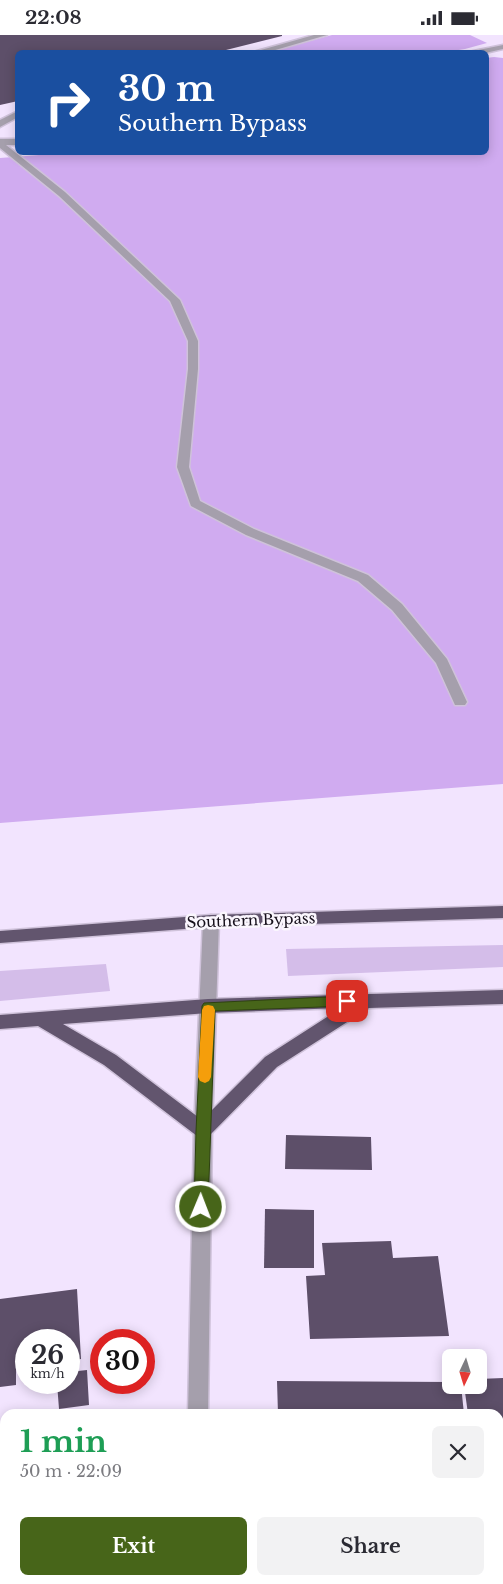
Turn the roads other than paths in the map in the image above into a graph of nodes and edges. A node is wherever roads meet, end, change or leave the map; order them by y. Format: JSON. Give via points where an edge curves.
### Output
{"nodes":[{"id":1,"x":322,"y":35,"type":"edge"},
{"id":2,"x":503,"y":47,"type":"edge"},
{"id":3,"x":265,"y":50,"type":"edge"},
{"id":4,"x":486,"y":50,"type":"edge"},
{"id":5,"x":15,"y":115,"type":"edge"},
{"id":6,"x":0,"y":124,"type":"edge"},
{"id":7,"x":15,"y":142,"type":"edge"},
{"id":8,"x":0,"y":143,"type":"edge"},
{"id":9,"x":460,"y":701,"type":"dead end"},
{"id":10,"x":503,"y":912,"type":"edge"},
{"id":11,"x":211,"y":921,"type":"junction"},
{"id":12,"x":0,"y":937,"type":"edge"},
{"id":13,"x":503,"y":997,"type":"edge"},
{"id":14,"x":367,"y":1000,"type":"junction"},
{"id":15,"x":208,"y":1006,"type":"junction"},
{"id":16,"x":39,"y":1019,"type":"junction"},
{"id":17,"x":0,"y":1022,"type":"edge"},
{"id":18,"x":202,"y":1131,"type":"junction"},
{"id":19,"x":198,"y":1409,"type":"edge"}],
"edges":[{"from":1,"to":3,"type":"street"},
{"from":2,"to":4,"type":"street"},
{"from":5,"to":6,"type":"street"},
{"from":7,"to":8,"type":"street"},
{"from":8,"to":9,"type":"street","via":[[62,194],[175,300],[192,341],[193,369],[183,467],[195,503],[250,532],[363,578],[397,607],[442,662]]},
{"from":10,"to":11,"type":"highway","name":"Southern Bypass"},
{"from":11,"to":12,"type":"highway","name":"Southern Bypass"},
{"from":11,"to":15,"type":"street"},
{"from":13,"to":14,"type":"highway"},
{"from":14,"to":15,"type":"highway"},
{"from":14,"to":18,"type":"highway","via":[[271,1062]]},
{"from":15,"to":16,"type":"highway"},
{"from":15,"to":18,"type":"street"},
{"from":16,"to":17,"type":"highway"},
{"from":16,"to":18,"type":"highway","via":[[110,1060]]},
{"from":18,"to":19,"type":"street"}]}
